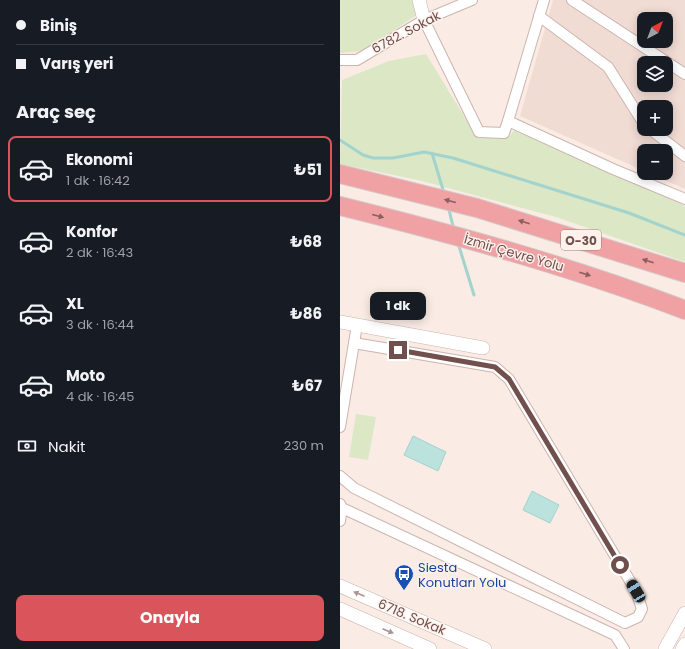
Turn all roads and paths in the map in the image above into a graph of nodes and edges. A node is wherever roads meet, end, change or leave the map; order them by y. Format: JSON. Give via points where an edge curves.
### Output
{"nodes":[{"id":1,"x":419,"y":0,"type":"edge"},
{"id":2,"x":472,"y":0,"type":"edge"},
{"id":3,"x":544,"y":0,"type":"edge"},
{"id":4,"x":572,"y":0,"type":"edge"},
{"id":5,"x":539,"y":16,"type":"junction"},
{"id":6,"x":424,"y":20,"type":"junction"},
{"id":7,"x":340,"y":60,"type":"edge"},
{"id":8,"x":685,"y":74,"type":"edge"},
{"id":9,"x":637,"y":113,"type":"edge"},
{"id":10,"x":508,"y":121,"type":"junction"},
{"id":11,"x":659,"y":136,"type":"edge"},
{"id":12,"x":685,"y":156,"type":"edge"},
{"id":13,"x":340,"y":174,"type":"edge"},
{"id":14,"x":685,"y":199,"type":"edge"},
{"id":15,"x":340,"y":206,"type":"edge"},
{"id":16,"x":685,"y":273,"type":"edge"},
{"id":17,"x":636,"y":291,"type":"junction"},
{"id":18,"x":685,"y":310,"type":"edge"},
{"id":19,"x":685,"y":321,"type":"edge"},
{"id":20,"x":340,"y":322,"type":"edge"},
{"id":21,"x":357,"y":325,"type":"junction"},
{"id":22,"x":354,"y":343,"type":"junction"},
{"id":23,"x":483,"y":348,"type":"dead end"},
{"id":24,"x":340,"y":427,"type":"edge"},
{"id":25,"x":340,"y":476,"type":"edge"},
{"id":26,"x":341,"y":506,"type":"edge"},
{"id":27,"x":340,"y":521,"type":"edge"},
{"id":28,"x":340,"y":586,"type":"edge"},
{"id":29,"x":340,"y":609,"type":"edge"},
{"id":30,"x":685,"y":613,"type":"edge"},
{"id":31,"x":672,"y":636,"type":"junction"},
{"id":32,"x":685,"y":644,"type":"edge"},
{"id":33,"x":430,"y":649,"type":"edge"},
{"id":34,"x":485,"y":649,"type":"edge"},
{"id":35,"x":624,"y":649,"type":"edge"},
{"id":36,"x":657,"y":649,"type":"edge"},
{"id":37,"x":665,"y":649,"type":"edge"},
{"id":38,"x":682,"y":649,"type":"edge"}],
"edges":[{"from":1,"to":6,"type":"street"},
{"from":2,"to":6,"type":"street","name":"6782. Sokak"},
{"from":3,"to":5,"type":"street"},
{"from":4,"to":8,"type":"street"},
{"from":5,"to":9,"type":"street","via":[[608,67]]},
{"from":5,"to":10,"type":"street"},
{"from":6,"to":7,"type":"street","name":"6782. Sokak","via":[[356,60]]},
{"from":6,"to":10,"type":"street","via":[[479,132],[504,133]]},
{"from":10,"to":14,"type":"street"},
{"from":11,"to":12,"type":"street"},
{"from":16,"to":13,"type":"highway","number":"O-30","one_way":true,"via":[[477,208]]},
{"from":15,"to":17,"type":"highway","name":"İzmir Çevre Yolu","number":"O-30","one_way":true,"via":[[511,251]]},
{"from":17,"to":18,"type":"highway","name":"İzmir Çevre Yolu","number":"O-30"},
{"from":17,"to":19,"type":"highway","via":[[655,311]]},
{"from":20,"to":21,"type":"street"},
{"from":21,"to":22,"type":"street"},
{"from":21,"to":23,"type":"street"},
{"from":22,"to":24,"type":"street"},
{"from":22,"to":25,"type":"street","via":[[495,367],[509,379],[636,591],[642,608],[638,617],[625,623],[354,488]]},
{"from":26,"to":27,"type":"street"},
{"from":26,"to":35,"type":"street","via":[[615,635]]},
{"from":34,"to":28,"type":"street","name":"6718. Sokak","one_way":true},
{"from":29,"to":33,"type":"street","name":"6718. Sokak","one_way":true},
{"from":30,"to":31,"type":"street"},
{"from":31,"to":36,"type":"street"},
{"from":31,"to":37,"type":"street"},
{"from":32,"to":38,"type":"street"}]}
